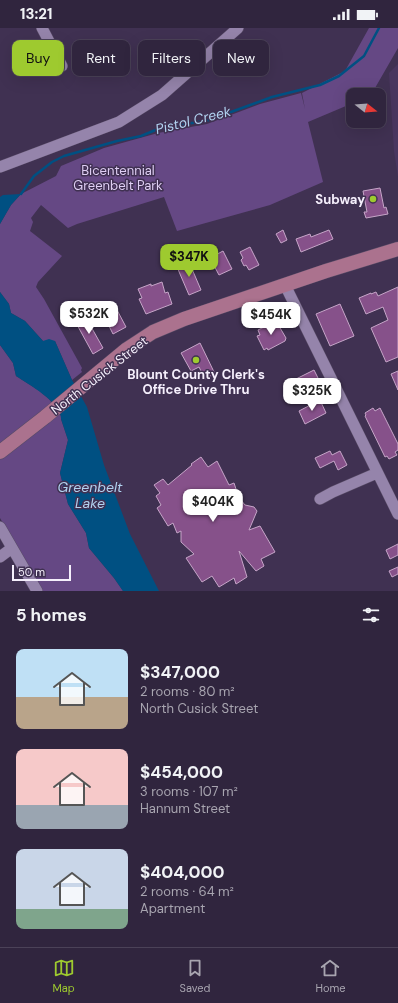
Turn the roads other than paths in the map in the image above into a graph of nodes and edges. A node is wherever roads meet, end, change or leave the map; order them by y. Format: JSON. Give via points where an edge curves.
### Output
{"nodes":[{"id":1,"x":42,"y":28,"type":"edge"},
{"id":2,"x":238,"y":28,"type":"edge"},
{"id":3,"x":48,"y":40,"type":"edge"},
{"id":4,"x":0,"y":167,"type":"edge"},
{"id":5,"x":398,"y":249,"type":"edge"},
{"id":6,"x":285,"y":285,"type":"junction"},
{"id":7,"x":0,"y":452,"type":"edge"},
{"id":8,"x":377,"y":473,"type":"junction"},
{"id":9,"x":320,"y":499,"type":"dead end"},
{"id":10,"x":398,"y":514,"type":"edge"},
{"id":11,"x":0,"y":527,"type":"edge"},
{"id":12,"x":12,"y":548,"type":"junction"},
{"id":13,"x":0,"y":557,"type":"edge"},
{"id":14,"x":37,"y":591,"type":"edge"}],
"edges":[{"from":1,"to":3,"type":"street"},
{"from":2,"to":4,"type":"street","via":[[162,95],[119,122]]},
{"from":5,"to":6,"type":"main road","name":"North Cusick Street"},
{"from":6,"to":7,"type":"main road","name":"North Cusick Street","via":[[153,332],[127,349]]},
{"from":6,"to":8,"type":"street"},
{"from":8,"to":9,"type":"street"},
{"from":8,"to":10,"type":"street"},
{"from":11,"to":12,"type":"street"},
{"from":12,"to":13,"type":"street"},
{"from":12,"to":14,"type":"street"}]}
